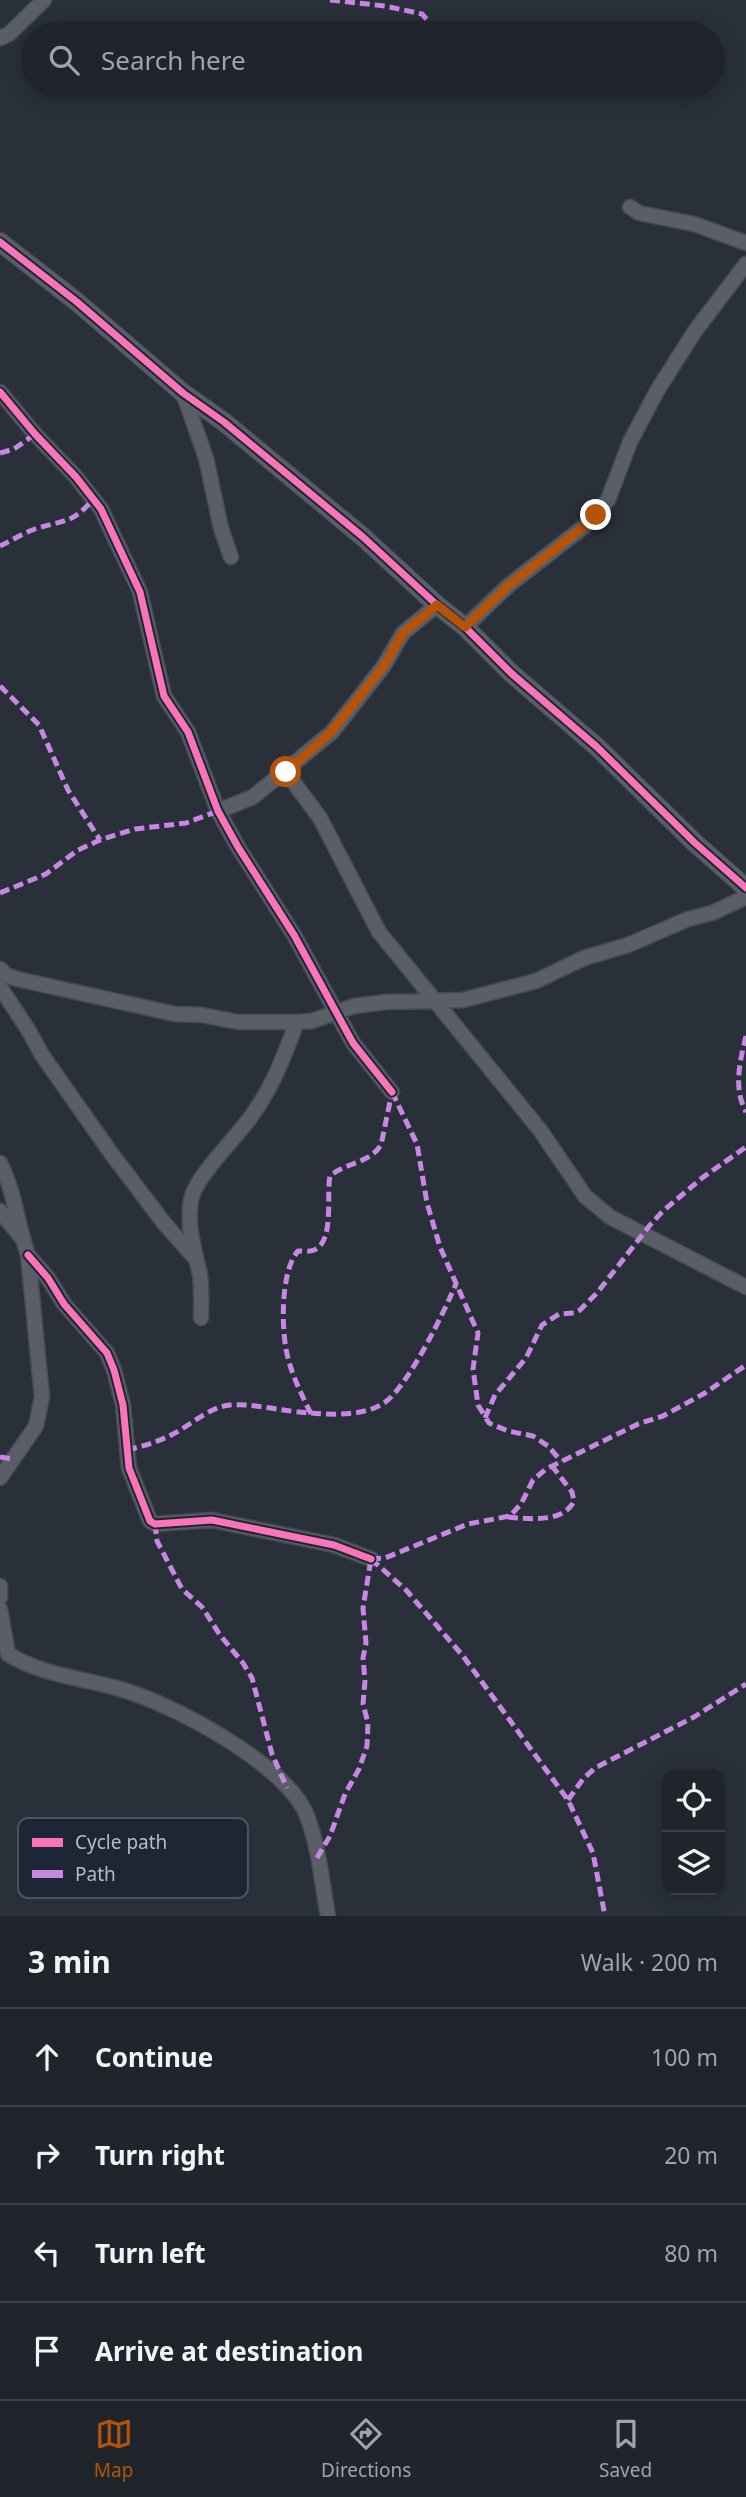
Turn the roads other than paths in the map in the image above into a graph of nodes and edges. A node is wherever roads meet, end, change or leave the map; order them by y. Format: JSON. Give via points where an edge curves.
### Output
{"nodes":[{"id":1,"x":57,"y":0,"type":"edge"},
{"id":2,"x":42,"y":3,"type":"edge"},
{"id":3,"x":23,"y":21,"type":"edge"},
{"id":4,"x":21,"y":23,"type":"edge"},
{"id":5,"x":0,"y":38,"type":"edge"},
{"id":6,"x":630,"y":208,"type":"dead end"},
{"id":7,"x":0,"y":242,"type":"edge"},
{"id":8,"x":746,"y":243,"type":"edge"},
{"id":9,"x":746,"y":264,"type":"edge"},
{"id":10,"x":0,"y":392,"type":"edge"},
{"id":11,"x":183,"y":393,"type":"junction"},
{"id":12,"x":231,"y":557,"type":"dead end"},
{"id":13,"x":437,"y":605,"type":"junction"},
{"id":14,"x":465,"y":627,"type":"junction"},
{"id":15,"x":286,"y":772,"type":"junction"},
{"id":16,"x":218,"y":811,"type":"junction"},
{"id":17,"x":746,"y":888,"type":"edge"},
{"id":18,"x":746,"y":897,"type":"edge"},
{"id":19,"x":0,"y":969,"type":"edge"},
{"id":20,"x":0,"y":987,"type":"edge"},
{"id":21,"x":435,"y":1001,"type":"junction"},
{"id":22,"x":337,"y":1012,"type":"junction"},
{"id":23,"x":297,"y":1022,"type":"junction"},
{"id":24,"x":392,"y":1092,"type":"dead end"},
{"id":25,"x":0,"y":1163,"type":"edge"},
{"id":26,"x":0,"y":1212,"type":"edge"},
{"id":27,"x":22,"y":1238,"type":"junction"},
{"id":28,"x":28,"y":1255,"type":"junction"},
{"id":29,"x":194,"y":1257,"type":"junction"},
{"id":30,"x":746,"y":1287,"type":"edge"},
{"id":31,"x":201,"y":1318,"type":"dead end"},
{"id":32,"x":0,"y":1478,"type":"edge"},
{"id":33,"x":371,"y":1559,"type":"dead end"},
{"id":34,"x":0,"y":1586,"type":"edge"},
{"id":35,"x":0,"y":1597,"type":"edge"},
{"id":36,"x":0,"y":1609,"type":"edge"},
{"id":37,"x":328,"y":1916,"type":"edge"}],
"edges":[{"from":1,"to":2,"type":"street"},
{"from":2,"to":3,"type":"street"},
{"from":4,"to":5,"type":"street"},
{"from":6,"to":8,"type":"street"},
{"from":7,"to":11,"type":"street"},
{"from":9,"to":14,"type":"street","via":[[657,391],[630,442],[608,500],[586,525],[509,585]]},
{"from":10,"to":16,"type":"street","via":[[76,477],[111,528],[140,592],[164,696],[188,732]]},
{"from":11,"to":12,"type":"street","via":[[206,458]]},
{"from":11,"to":13,"type":"street","via":[[363,537]]},
{"from":13,"to":14,"type":"street"},
{"from":13,"to":15,"type":"street","via":[[403,633],[383,667],[331,732]]},
{"from":14,"to":17,"type":"street"},
{"from":15,"to":16,"type":"street","via":[[253,797]]},
{"from":15,"to":21,"type":"street","via":[[326,829],[379,932]]},
{"from":16,"to":22,"type":"street"},
{"from":18,"to":21,"type":"street","via":[[584,958],[536,981],[463,1000]]},
{"from":19,"to":23,"type":"street","via":[[17,979],[175,1014],[238,1022]]},
{"from":20,"to":29,"type":"street","via":[[111,1153]]},
{"from":21,"to":22,"type":"street","via":[[386,1002]]},
{"from":21,"to":30,"type":"street","via":[[540,1130],[595,1207]]},
{"from":22,"to":23,"type":"street"},
{"from":22,"to":24,"type":"street","via":[[353,1043]]},
{"from":23,"to":29,"type":"street","via":[[272,1087],[192,1195]]},
{"from":25,"to":27,"type":"street","via":[[17,1207]]},
{"from":26,"to":27,"type":"street"},
{"from":27,"to":28,"type":"street"},
{"from":28,"to":32,"type":"street","via":[[42,1397],[36,1426]]},
{"from":28,"to":33,"type":"street","via":[[107,1353],[123,1405],[129,1468],[150,1521],[212,1520],[334,1545]]},
{"from":29,"to":31,"type":"street","via":[[200,1275]]},
{"from":34,"to":35,"type":"street"},
{"from":36,"to":37,"type":"street","via":[[8,1654],[26,1665],[124,1690],[171,1708],[250,1755],[287,1788],[307,1816]]}]}
